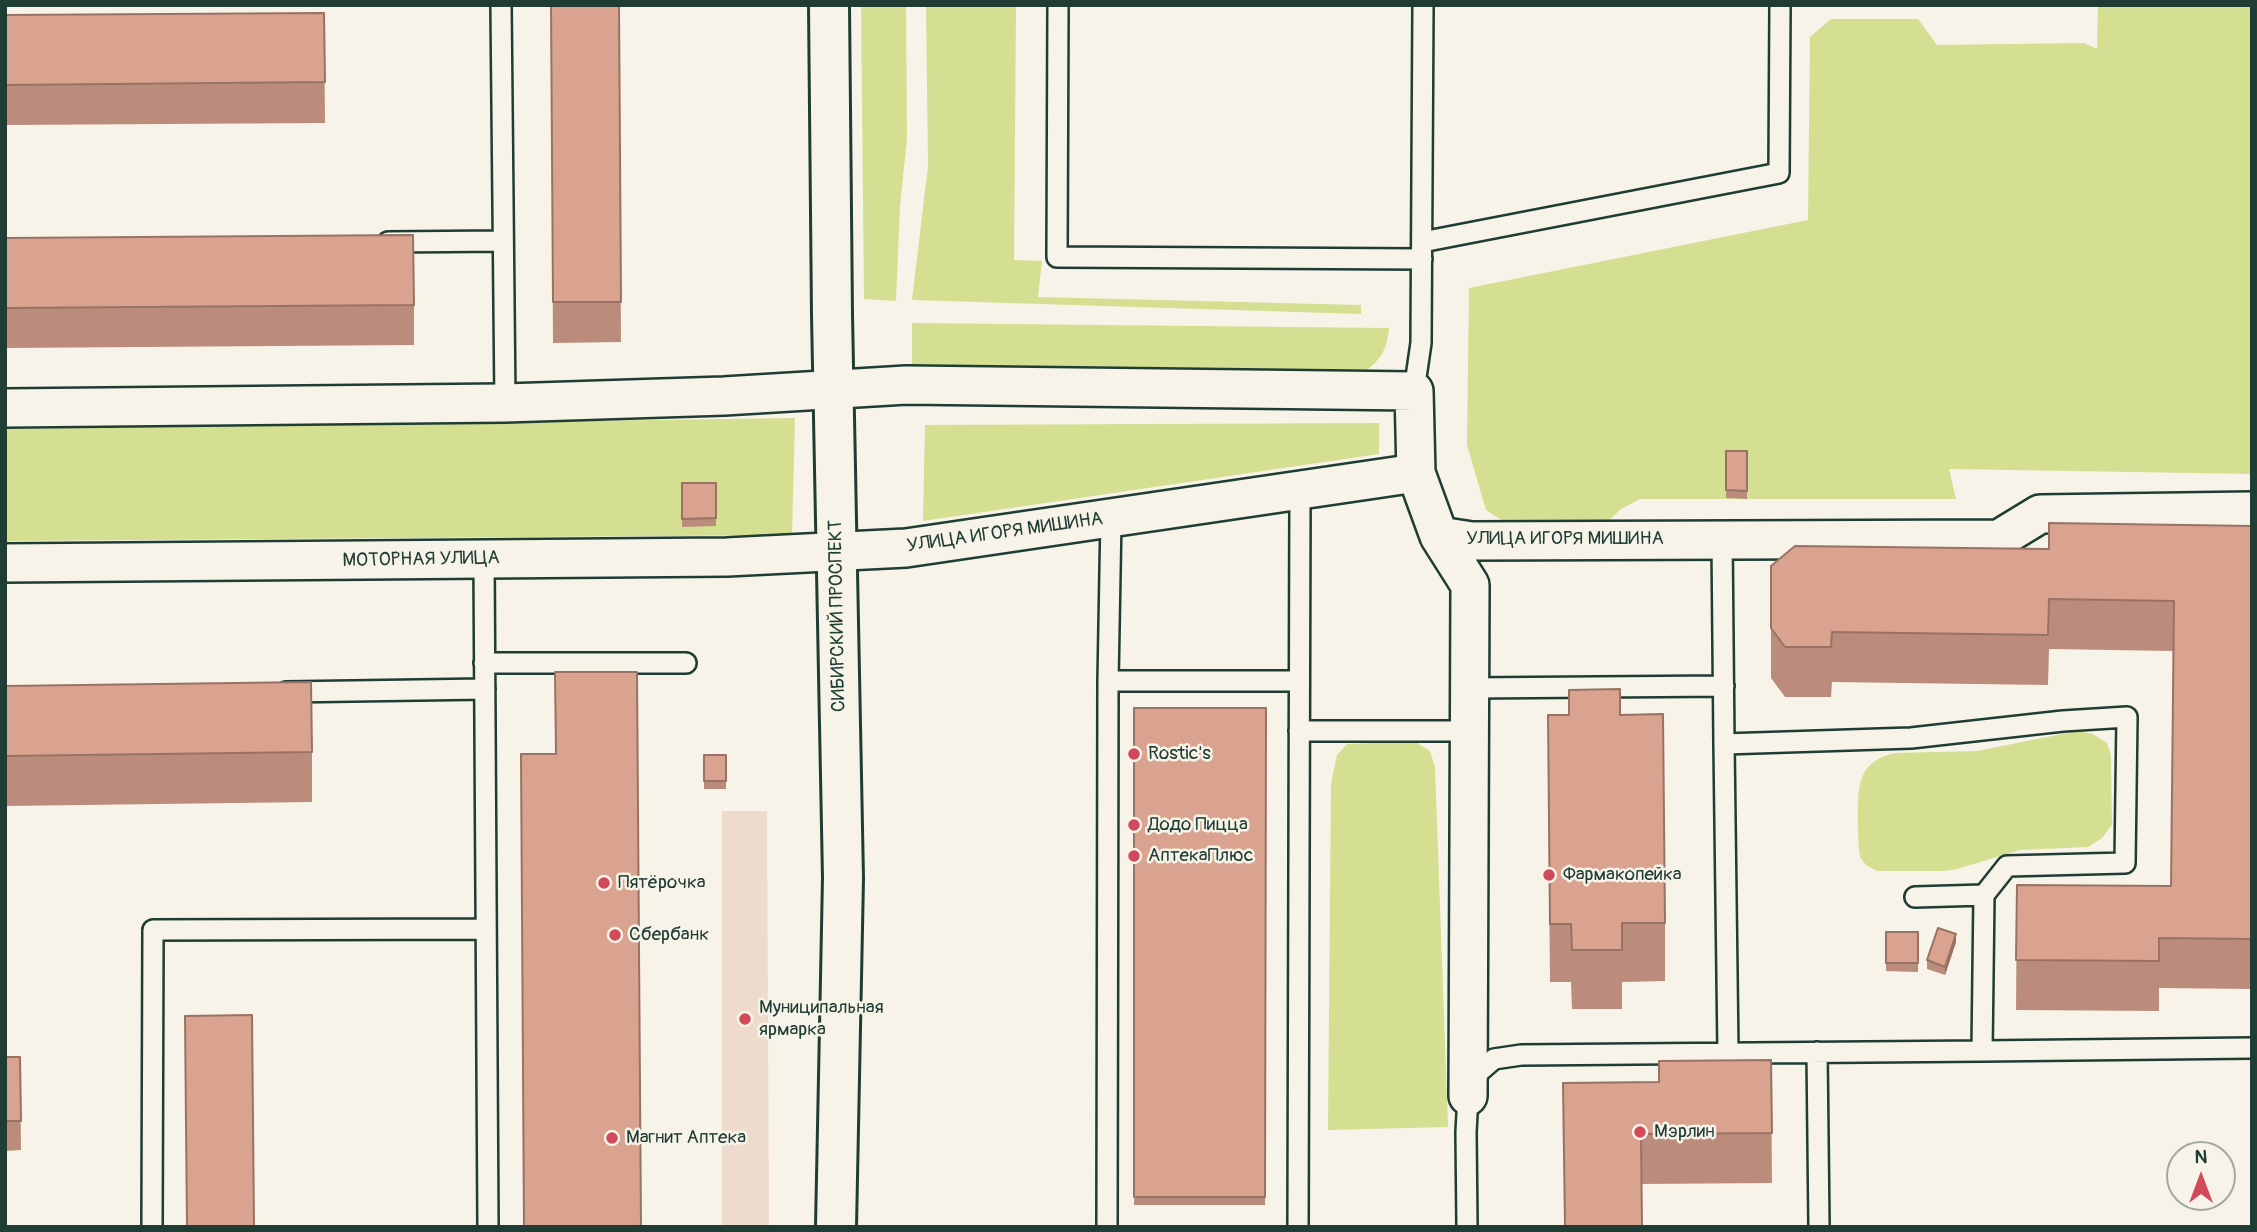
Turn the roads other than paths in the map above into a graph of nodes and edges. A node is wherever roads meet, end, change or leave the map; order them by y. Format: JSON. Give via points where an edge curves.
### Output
{"nodes":[{"id":1,"x":502,"y":5,"type":"edge"},
{"id":2,"x":830,"y":5,"type":"edge"},
{"id":3,"x":1058,"y":5,"type":"edge"},
{"id":4,"x":1423,"y":5,"type":"edge"},
{"id":5,"x":1780,"y":5,"type":"edge"},
{"id":6,"x":503,"y":241,"type":"junction"},
{"id":7,"x":363,"y":242,"type":"edge"},
{"id":8,"x":1422,"y":250,"type":"junction"},
{"id":9,"x":835,"y":389,"type":"junction"},
{"id":10,"x":1414,"y":391,"type":"junction"},
{"id":11,"x":505,"y":402,"type":"junction"},
{"id":12,"x":5,"y":408,"type":"edge"},
{"id":13,"x":1416,"y":473,"type":"junction"},
{"id":14,"x":1300,"y":490,"type":"junction"},
{"id":15,"x":2252,"y":511,"type":"edge"},
{"id":16,"x":1111,"y":518,"type":"junction"},
{"id":17,"x":1439,"y":536,"type":"junction"},
{"id":18,"x":1722,"y":539,"type":"junction"},
{"id":19,"x":836,"y":551,"type":"junction"},
{"id":20,"x":484,"y":559,"type":"junction"},
{"id":21,"x":5,"y":564,"type":"edge"},
{"id":22,"x":484,"y":663,"type":"junction"},
{"id":23,"x":686,"y":663,"type":"dead end"},
{"id":24,"x":1108,"y":681,"type":"junction"},
{"id":25,"x":1299,"y":681,"type":"junction"},
{"id":26,"x":1724,"y":686,"type":"junction"},
{"id":27,"x":1469,"y":688,"type":"junction"},
{"id":28,"x":485,"y":689,"type":"junction"},
{"id":29,"x":265,"y":692,"type":"edge"},
{"id":30,"x":1299,"y":731,"type":"junction"},
{"id":31,"x":1469,"y":731,"type":"junction"},
{"id":32,"x":1724,"y":744,"type":"junction"},
{"id":33,"x":1984,"y":895,"type":"junction"},
{"id":34,"x":1915,"y":897,"type":"dead end"},
{"id":35,"x":486,"y":929,"type":"junction"},
{"id":36,"x":2252,"y":1048,"type":"edge"},
{"id":37,"x":1982,"y":1051,"type":"junction"},
{"id":38,"x":1817,"y":1052,"type":"junction"},
{"id":39,"x":1728,"y":1053,"type":"junction"},
{"id":40,"x":1468,"y":1096,"type":"junction"},
{"id":41,"x":152,"y":1227,"type":"edge"},
{"id":42,"x":488,"y":1227,"type":"edge"},
{"id":43,"x":836,"y":1227,"type":"edge"},
{"id":44,"x":1107,"y":1227,"type":"edge"},
{"id":45,"x":1298,"y":1227,"type":"edge"},
{"id":46,"x":1467,"y":1227,"type":"edge"},
{"id":47,"x":1819,"y":1227,"type":"edge"}],
"edges":[{"from":1,"to":6,"type":"lane"},
{"from":2,"to":9,"type":"main road","name":"СИБИРСКИЙ ПРОСПЕКТ"},
{"from":3,"to":8,"type":"lane","via":[[1057,257]]},
{"from":4,"to":8,"type":"lane"},
{"from":5,"to":8,"type":"lane","via":[[1779,173]]},
{"from":6,"to":7,"type":"lane"},
{"from":6,"to":11,"type":"lane"},
{"from":8,"to":10,"type":"lane","via":[[1421,343]]},
{"from":9,"to":10,"type":"street","via":[[906,385]]},
{"from":9,"to":11,"type":"street"},
{"from":9,"to":19,"type":"main road","name":"СИБИРСКИЙ ПРОСПЕКТ"},
{"from":10,"to":13,"type":"street"},
{"from":11,"to":12,"type":"street"},
{"from":13,"to":14,"type":"street","name":"УЛИЦА ИГОРЯ МИШИНА"},
{"from":13,"to":17,"type":"street","name":"УЛИЦА ИГОРЯ МИШИНА"},
{"from":14,"to":16,"type":"street","name":"УЛИЦА ИГОРЯ МИШИНА"},
{"from":14,"to":25,"type":"lane"},
{"from":15,"to":18,"type":"street","name":"УЛИЦА ИГОРЯ МИШИНА","via":[[2040,514],[1999,539]]},
{"from":16,"to":19,"type":"street","name":"УЛИЦА ИГОРЯ МИШИНА","via":[[906,548]]},
{"from":16,"to":24,"type":"lane"},
{"from":17,"to":18,"type":"street","name":"УЛИЦА ИГОРЯ МИШИНА","via":[[1472,541]]},
{"from":17,"to":27,"type":"street","via":[[1470,585]]},
{"from":18,"to":26,"type":"lane"},
{"from":19,"to":20,"type":"street","name":"МОТОРНАЯ УЛИЦА","via":[[727,557]]},
{"from":19,"to":43,"type":"main road","name":"СИБИРСКИЙ ПРОСПЕКТ","via":[[844,878]]},
{"from":20,"to":21,"type":"street","name":"МОТОРНАЯ УЛИЦА"},
{"from":20,"to":22,"type":"lane"},
{"from":22,"to":23,"type":"lane"},
{"from":22,"to":28,"type":"lane"},
{"from":24,"to":25,"type":"lane"},
{"from":24,"to":44,"type":"lane"},
{"from":25,"to":30,"type":"lane"},
{"from":26,"to":27,"type":"lane"},
{"from":26,"to":32,"type":"lane"},
{"from":27,"to":31,"type":"street"},
{"from":28,"to":29,"type":"lane"},
{"from":28,"to":35,"type":"lane"},
{"from":30,"to":31,"type":"lane"},
{"from":30,"to":45,"type":"lane"},
{"from":31,"to":40,"type":"street"},
{"from":32,"to":33,"type":"lane","via":[[1912,738],[2127,717],[2125,863],[2007,866]]},
{"from":32,"to":39,"type":"lane"},
{"from":33,"to":34,"type":"lane"},
{"from":33,"to":37,"type":"lane"},
{"from":35,"to":41,"type":"lane","via":[[153,930]]},
{"from":35,"to":42,"type":"lane"},
{"from":36,"to":37,"type":"lane"},
{"from":37,"to":38,"type":"lane"},
{"from":38,"to":39,"type":"lane"},
{"from":38,"to":47,"type":"lane"},
{"from":39,"to":40,"type":"lane","via":[[1494,1059],[1479,1072]]},
{"from":40,"to":46,"type":"lane"}]}
